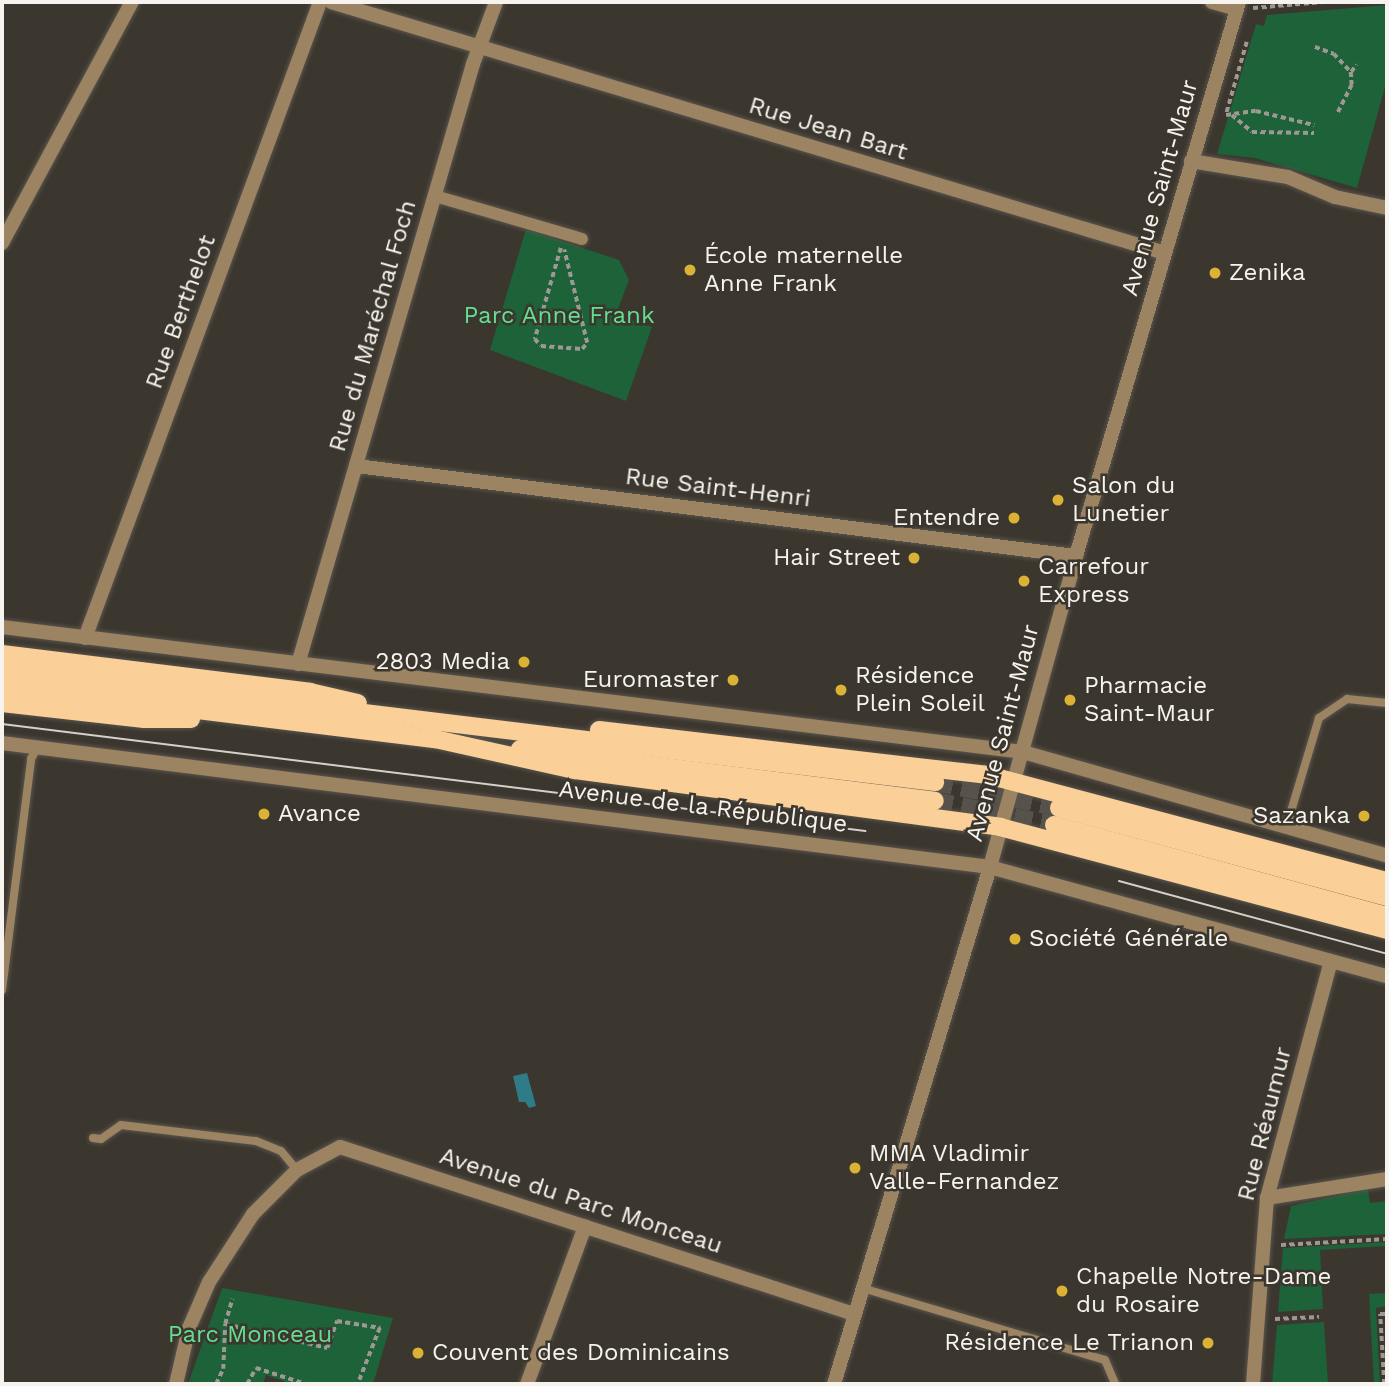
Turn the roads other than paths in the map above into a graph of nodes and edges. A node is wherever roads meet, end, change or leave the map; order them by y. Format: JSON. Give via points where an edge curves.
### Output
{"nodes":[{"id":1,"x":132,"y":2,"type":"edge"},
{"id":2,"x":320,"y":2,"type":"edge"},
{"id":3,"x":331,"y":2,"type":"edge"},
{"id":4,"x":496,"y":2,"type":"edge"},
{"id":5,"x":1212,"y":2,"type":"edge"},
{"id":6,"x":1238,"y":6,"type":"edge"},
{"id":7,"x":479,"y":47,"type":"junction"},
{"id":8,"x":1191,"y":161,"type":"junction"},
{"id":9,"x":435,"y":196,"type":"junction"},
{"id":10,"x":1387,"y":208,"type":"edge"},
{"id":11,"x":582,"y":239,"type":"dead end"},
{"id":12,"x":2,"y":243,"type":"edge"},
{"id":13,"x":1165,"y":254,"type":"junction"},
{"id":14,"x":356,"y":466,"type":"junction"},
{"id":15,"x":1076,"y":556,"type":"junction"},
{"id":16,"x":2,"y":627,"type":"edge"},
{"id":17,"x":85,"y":638,"type":"junction"},
{"id":18,"x":2,"y":654,"type":"edge"},
{"id":19,"x":298,"y":664,"type":"junction"},
{"id":20,"x":2,"y":669,"type":"edge"},
{"id":21,"x":2,"y":687,"type":"edge"},
{"id":22,"x":2,"y":703,"type":"edge"},
{"id":23,"x":1387,"y":704,"type":"edge"},
{"id":24,"x":230,"y":715,"type":"junction"},
{"id":25,"x":404,"y":718,"type":"junction"},
{"id":26,"x":522,"y":731,"type":"junction"},
{"id":27,"x":426,"y":737,"type":"junction"},
{"id":28,"x":2,"y":743,"type":"edge"},
{"id":29,"x":38,"y":747,"type":"junction"},
{"id":30,"x":1023,"y":752,"type":"junction"},
{"id":31,"x":1014,"y":780,"type":"junction"},
{"id":32,"x":935,"y":782,"type":"tunnel mouth"},
{"id":33,"x":935,"y":801,"type":"tunnel mouth"},
{"id":34,"x":1000,"y":827,"type":"junction"},
{"id":35,"x":1286,"y":828,"type":"junction"},
{"id":36,"x":1387,"y":856,"type":"edge"},
{"id":37,"x":990,"y":867,"type":"junction"},
{"id":38,"x":1387,"y":881,"type":"edge"},
{"id":39,"x":1387,"y":897,"type":"edge"},
{"id":40,"x":1387,"y":916,"type":"edge"},
{"id":41,"x":1387,"y":930,"type":"edge"},
{"id":42,"x":1331,"y":961,"type":"junction"},
{"id":43,"x":1387,"y":976,"type":"edge"},
{"id":44,"x":2,"y":990,"type":"edge"},
{"id":45,"x":93,"y":1138,"type":"dead end"},
{"id":46,"x":298,"y":1170,"type":"junction"},
{"id":47,"x":1387,"y":1179,"type":"edge"},
{"id":48,"x":1267,"y":1198,"type":"junction"},
{"id":49,"x":585,"y":1226,"type":"junction"},
{"id":50,"x":862,"y":1288,"type":"junction"},
{"id":51,"x":854,"y":1314,"type":"junction"},
{"id":52,"x":176,"y":1384,"type":"edge"},
{"id":53,"x":527,"y":1384,"type":"edge"},
{"id":54,"x":834,"y":1384,"type":"edge"},
{"id":55,"x":1115,"y":1384,"type":"edge"},
{"id":56,"x":1253,"y":1384,"type":"edge"}],
"edges":[{"from":1,"to":12,"type":"street"},
{"from":2,"to":17,"type":"street","name":"Rue Berthelot"},
{"from":3,"to":7,"type":"street","name":"Rue Jean Bart"},
{"from":4,"to":7,"type":"street","name":"Rue du Maréchal Foch"},
{"from":5,"to":6,"type":"street"},
{"from":6,"to":8,"type":"street","name":"Avenue Saint-Maur"},
{"from":7,"to":9,"type":"street","name":"Rue du Maréchal Foch"},
{"from":7,"to":13,"type":"street","name":"Rue Jean Bart"},
{"from":8,"to":10,"type":"street","via":[[1288,177],[1335,197]]},
{"from":8,"to":13,"type":"street","name":"Avenue Saint-Maur"},
{"from":9,"to":11,"type":"street"},
{"from":9,"to":14,"type":"street","name":"Rue du Maréchal Foch"},
{"from":13,"to":15,"type":"street","name":"Avenue Saint-Maur"},
{"from":14,"to":15,"type":"street","name":"Rue Saint-Henri"},
{"from":14,"to":19,"type":"street","name":"Rue du Maréchal Foch"},
{"from":15,"to":30,"type":"street","name":"Avenue Saint-Maur"},
{"from":16,"to":17,"type":"street"},
{"from":17,"to":19,"type":"street"},
{"from":18,"to":25,"type":"main road","via":[[310,692]]},
{"from":19,"to":30,"type":"street"},
{"from":20,"to":25,"type":"main road"},
{"from":21,"to":24,"type":"main road","name":"Avenue de la République"},
{"from":22,"to":24,"type":"main road","via":[[144,719]]},
{"from":23,"to":35,"type":"lane","via":[[1347,699],[1319,718]]},
{"from":24,"to":27,"type":"main road","name":"Avenue de la République"},
{"from":25,"to":26,"type":"main road"},
{"from":26,"to":31,"type":"main road","via":[[644,732]]},
{"from":26,"to":32,"type":"main road"},
{"from":27,"to":33,"type":"main road","name":"Avenue de la République"},
{"from":27,"to":34,"type":"main road","via":[[575,770]]},
{"from":28,"to":29,"type":"street","name":"Avenue de la République"},
{"from":29,"to":37,"type":"street","name":"Avenue de la République"},
{"from":29,"to":44,"type":"lane","via":[[31,759]]},
{"from":30,"to":31,"type":"street","name":"Avenue Saint-Maur"},
{"from":30,"to":35,"type":"street"},
{"from":31,"to":34,"type":"street","name":"Avenue Saint-Maur"},
{"from":31,"to":38,"type":"main road"},
{"from":34,"to":37,"type":"street","name":"Avenue Saint-Maur"},
{"from":34,"to":41,"type":"main road"},
{"from":35,"to":36,"type":"street"},
{"from":37,"to":42,"type":"street","name":"Avenue de la République"},
{"from":37,"to":50,"type":"street","name":"Avenue Saint-Maur"},
{"from":39,"to":40,"type":"main road","via":[[1056,816]]},
{"from":42,"to":43,"type":"street","name":"Avenue de la République"},
{"from":42,"to":48,"type":"street","name":"Rue Réaumur"},
{"from":45,"to":46,"type":"lane","via":[[101,1139],[121,1125],[256,1141],[281,1151]]},
{"from":46,"to":49,"type":"street","name":"Avenue du Parc Monceau","via":[[340,1147]]},
{"from":46,"to":52,"type":"street","name":"Avenue du Parc Monceau","via":[[253,1214],[209,1282],[189,1328]]},
{"from":47,"to":48,"type":"street"},
{"from":48,"to":56,"type":"street","name":"Rue Réaumur"},
{"from":49,"to":51,"type":"street","name":"Avenue du Parc Monceau"},
{"from":49,"to":53,"type":"street"},
{"from":50,"to":51,"type":"street","name":"Avenue Saint-Maur"},
{"from":50,"to":55,"type":"lane","via":[[1105,1360]]},
{"from":51,"to":54,"type":"street","name":"Avenue Saint-Maur"}]}
